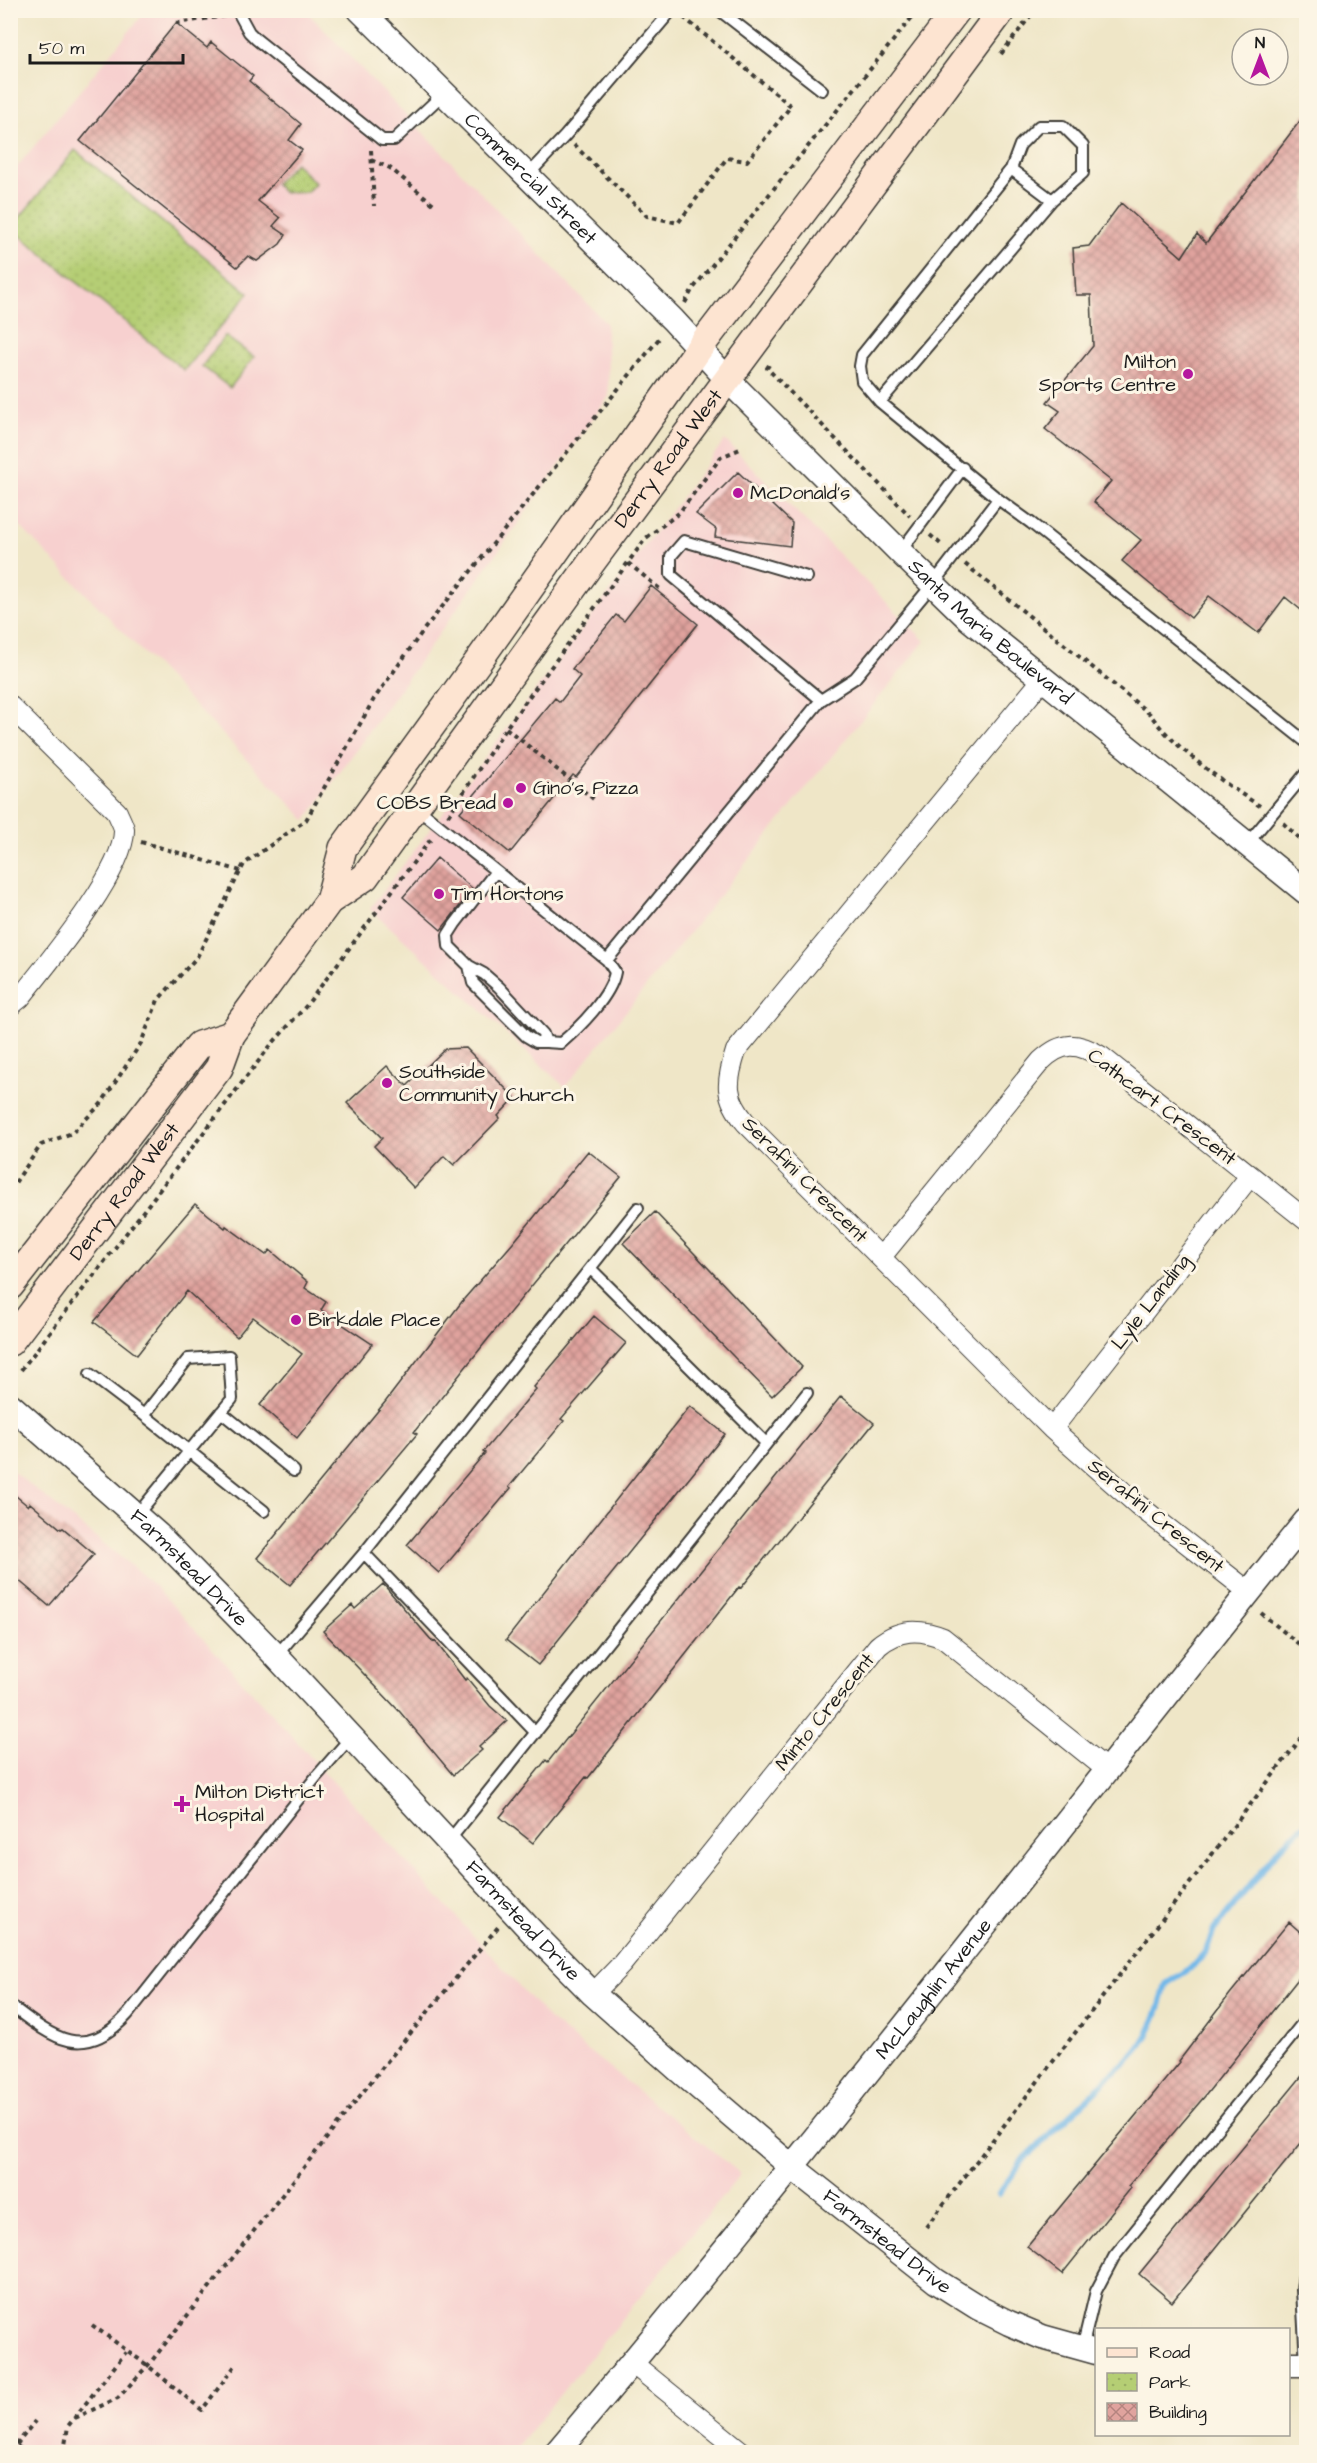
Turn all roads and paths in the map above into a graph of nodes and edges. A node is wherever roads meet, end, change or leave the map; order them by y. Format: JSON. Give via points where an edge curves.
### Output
{"nodes":[{"id":1,"x":360,"y":10,"type":"edge"},
{"id":2,"x":674,"y":10,"type":"edge"},
{"id":3,"x":719,"y":10,"type":"edge"},
{"id":4,"x":918,"y":10,"type":"edge"},
{"id":5,"x":957,"y":10,"type":"edge"},
{"id":6,"x":1002,"y":10,"type":"edge"},
{"id":7,"x":1035,"y":10,"type":"edge"},
{"id":8,"x":238,"y":12,"type":"edge"},
{"id":9,"x":176,"y":23,"type":"dead end"},
{"id":10,"x":1000,"y":56,"type":"dead end"},
{"id":11,"x":822,"y":90,"type":"dead end"},
{"id":12,"x":443,"y":94,"type":"junction"},
{"id":13,"x":370,"y":130,"type":"junction"},
{"id":14,"x":565,"y":136,"type":"junction"},
{"id":15,"x":371,"y":160,"type":"junction"},
{"id":16,"x":1011,"y":169,"type":"junction"},
{"id":17,"x":526,"y":176,"type":"junction"},
{"id":18,"x":1052,"y":200,"type":"junction"},
{"id":19,"x":374,"y":206,"type":"dead end"},
{"id":20,"x":436,"y":206,"type":"dead end"},
{"id":21,"x":673,"y":320,"type":"junction"},
{"id":22,"x":700,"y":347,"type":"junction"},
{"id":23,"x":774,"y":358,"type":"dead end"},
{"id":24,"x":727,"y":379,"type":"junction"},
{"id":25,"x":880,"y":402,"type":"junction"},
{"id":26,"x":740,"y":449,"type":"dead end"},
{"id":27,"x":963,"y":468,"type":"junction"},
{"id":28,"x":998,"y":499,"type":"junction"},
{"id":29,"x":919,"y":526,"type":"junction"},
{"id":30,"x":900,"y":552,"type":"junction"},
{"id":31,"x":955,"y":555,"type":"junction"},
{"id":32,"x":807,"y":577,"type":"dead end"},
{"id":33,"x":932,"y":585,"type":"junction"},
{"id":34,"x":1043,"y":679,"type":"junction"},
{"id":35,"x":821,"y":700,"type":"junction"},
{"id":36,"x":10,"y":706,"type":"edge"},
{"id":37,"x":506,"y":728,"type":"junction"},
{"id":38,"x":1306,"y":742,"type":"edge"},
{"id":39,"x":1306,"y":773,"type":"edge"},
{"id":40,"x":596,"y":801,"type":"dead end"},
{"id":41,"x":416,"y":807,"type":"junction"},
{"id":42,"x":1272,"y":814,"type":"junction"},
{"id":43,"x":441,"y":826,"type":"junction"},
{"id":44,"x":123,"y":837,"type":"junction"},
{"id":45,"x":1247,"y":844,"type":"junction"},
{"id":46,"x":1306,"y":845,"type":"edge"},
{"id":47,"x":241,"y":871,"type":"junction"},
{"id":48,"x":496,"y":871,"type":"junction"},
{"id":49,"x":1306,"y":892,"type":"edge"},
{"id":50,"x":329,"y":902,"type":"junction"},
{"id":51,"x":607,"y":960,"type":"junction"},
{"id":52,"x":10,"y":1005,"type":"edge"},
{"id":53,"x":231,"y":1035,"type":"junction"},
{"id":54,"x":1250,"y":1176,"type":"junction"},
{"id":55,"x":10,"y":1190,"type":"edge"},
{"id":56,"x":638,"y":1208,"type":"dead end"},
{"id":57,"x":1306,"y":1220,"type":"edge"},
{"id":58,"x":881,"y":1257,"type":"junction"},
{"id":59,"x":591,"y":1269,"type":"junction"},
{"id":60,"x":10,"y":1286,"type":"edge"},
{"id":61,"x":10,"y":1342,"type":"edge"},
{"id":62,"x":21,"y":1370,"type":"dead end"},
{"id":63,"x":90,"y":1374,"type":"dead end"},
{"id":64,"x":807,"y":1393,"type":"dead end"},
{"id":65,"x":10,"y":1405,"type":"edge"},
{"id":66,"x":221,"y":1413,"type":"junction"},
{"id":67,"x":144,"y":1415,"type":"junction"},
{"id":68,"x":1052,"y":1428,"type":"junction"},
{"id":69,"x":766,"y":1443,"type":"junction"},
{"id":70,"x":188,"y":1452,"type":"junction"},
{"id":71,"x":294,"y":1471,"type":"dead end"},
{"id":72,"x":264,"y":1511,"type":"dead end"},
{"id":73,"x":136,"y":1516,"type":"junction"},
{"id":74,"x":1306,"y":1521,"type":"edge"},
{"id":75,"x":364,"y":1553,"type":"junction"},
{"id":76,"x":1246,"y":1595,"type":"junction"},
{"id":77,"x":1306,"y":1650,"type":"edge"},
{"id":78,"x":276,"y":1656,"type":"junction"},
{"id":79,"x":1306,"y":1732,"type":"edge"},
{"id":80,"x":536,"y":1733,"type":"junction"},
{"id":81,"x":351,"y":1736,"type":"junction"},
{"id":82,"x":1106,"y":1769,"type":"junction"},
{"id":83,"x":448,"y":1842,"type":"junction"},
{"id":84,"x":512,"y":1910,"type":"junction"},
{"id":85,"x":593,"y":1994,"type":"junction"},
{"id":86,"x":10,"y":2005,"type":"edge"},
{"id":87,"x":1306,"y":2019,"type":"edge"},
{"id":88,"x":792,"y":2167,"type":"junction"},
{"id":89,"x":926,"y":2227,"type":"dead end"},
{"id":90,"x":1306,"y":2261,"type":"edge"},
{"id":91,"x":93,"y":2325,"type":"dead end"},
{"id":92,"x":1089,"y":2350,"type":"edge"},
{"id":93,"x":126,"y":2352,"type":"junction"},
{"id":94,"x":237,"y":2363,"type":"dead end"},
{"id":95,"x":632,"y":2363,"type":"junction"},
{"id":96,"x":1290,"y":2364,"type":"edge"},
{"id":97,"x":1306,"y":2364,"type":"edge"},
{"id":98,"x":147,"y":2365,"type":"junction"},
{"id":99,"x":75,"y":2418,"type":"junction"},
{"id":100,"x":35,"y":2421,"type":"dead end"},
{"id":101,"x":10,"y":2441,"type":"edge"},
{"id":102,"x":16,"y":2446,"type":"junction"},
{"id":103,"x":11,"y":2452,"type":"edge"},
{"id":104,"x":25,"y":2452,"type":"edge"},
{"id":105,"x":64,"y":2452,"type":"edge"},
{"id":106,"x":557,"y":2452,"type":"edge"},
{"id":107,"x":742,"y":2452,"type":"edge"}],
"edges":[{"from":1,"to":12,"type":"street","name":"Commercial Street"},
{"from":2,"to":14,"type":"lane"},
{"from":2,"to":14,"type":"path","via":[[791,106],[747,161],[727,158],[678,223],[647,216]]},
{"from":3,"to":11,"type":"lane"},
{"from":4,"to":21,"type":"path","via":[[692,290]]},
{"from":5,"to":22,"type":"main road","name":"Derry Road West"},
{"from":6,"to":24,"type":"main road","name":"Derry Road West"},
{"from":7,"to":10,"type":"path"},
{"from":8,"to":9,"type":"path"},
{"from":8,"to":13,"type":"lane","via":[[256,39]]},
{"from":12,"to":13,"type":"lane","via":[[394,140],[382,140]]},
{"from":12,"to":17,"type":"street","name":"Commercial Street"},
{"from":13,"to":15,"type":"path"},
{"from":14,"to":17,"type":"lane"},
{"from":15,"to":19,"type":"path"},
{"from":15,"to":20,"type":"path","via":[[390,168]]},
{"from":16,"to":18,"type":"lane"},
{"from":16,"to":18,"type":"lane","via":[[1020,145],[1039,126],[1063,126],[1083,146],[1083,173]]},
{"from":16,"to":25,"type":"lane","via":[[861,355],[862,381]]},
{"from":17,"to":21,"type":"street","name":"Commercial Street"},
{"from":18,"to":25,"type":"lane"},
{"from":21,"to":22,"type":"street","name":"Commercial Street"},
{"from":21,"to":47,"type":"path","via":[[424,628],[374,699],[306,820],[244,864]]},
{"from":22,"to":24,"type":"street","name":"Santa Maria Boulevard"},
{"from":22,"to":50,"type":"main road","name":"Derry Road West","via":[[343,848]]},
{"from":23,"to":29,"type":"path","via":[[767,368]]},
{"from":24,"to":30,"type":"street","name":"Santa Maria Boulevard"},
{"from":24,"to":41,"type":"main road","name":"Derry Road West"},
{"from":25,"to":27,"type":"lane"},
{"from":26,"to":37,"type":"path","via":[[721,457],[679,513],[646,538]]},
{"from":27,"to":28,"type":"lane"},
{"from":27,"to":29,"type":"lane"},
{"from":28,"to":31,"type":"lane"},
{"from":28,"to":38,"type":"lane"},
{"from":29,"to":30,"type":"lane"},
{"from":29,"to":31,"type":"path"},
{"from":30,"to":33,"type":"street","name":"Santa Maria Boulevard"},
{"from":31,"to":33,"type":"lane"},
{"from":31,"to":42,"type":"path","via":[[1150,714],[1160,729],[1234,789]]},
{"from":32,"to":35,"type":"lane","via":[[684,542],[671,556],[671,575]]},
{"from":33,"to":34,"type":"street","name":"Santa Maria Boulevard"},
{"from":33,"to":35,"type":"lane","via":[[855,678]]},
{"from":34,"to":45,"type":"street","name":"Santa Maria Boulevard"},
{"from":34,"to":58,"type":"street","name":"Serafini Crescent","via":[[736,1052],[729,1072],[733,1107]]},
{"from":35,"to":51,"type":"lane"},
{"from":36,"to":44,"type":"street","via":[[117,812],[124,828]]},
{"from":37,"to":40,"type":"path"},
{"from":37,"to":43,"type":"path"},
{"from":39,"to":42,"type":"lane"},
{"from":41,"to":43,"type":"lane"},
{"from":41,"to":50,"type":"main road","name":"Derry Road West","via":[[365,877]]},
{"from":42,"to":45,"type":"lane"},
{"from":42,"to":46,"type":"path"},
{"from":43,"to":48,"type":"lane"},
{"from":43,"to":62,"type":"path","via":[[306,1006],[271,1045]]},
{"from":44,"to":47,"type":"path"},
{"from":44,"to":52,"type":"street","via":[[120,854],[77,926],[20,998]]},
{"from":45,"to":49,"type":"street","name":"Santa Maria Boulevard"},
{"from":47,"to":55,"type":"path","via":[[197,957],[158,1000],[141,1043],[101,1104],[72,1133],[41,1145]]},
{"from":48,"to":51,"type":"lane"},
{"from":48,"to":51,"type":"lane","via":[[448,935],[449,946],[499,987],[546,1042],[561,1043],[596,1007],[614,981],[615,972]]},
{"from":50,"to":53,"type":"main road","name":"Derry Road West"},
{"from":53,"to":60,"type":"main road","name":"Derry Road West","via":[[199,1045]]},
{"from":53,"to":61,"type":"main road","name":"Derry Road West","via":[[219,1068]]},
{"from":54,"to":57,"type":"street","name":"Cathcart Crescent"},
{"from":54,"to":58,"type":"street","name":"Cathcart Crescent","via":[[1102,1057],[1072,1045],[1054,1049],[1041,1061]]},
{"from":54,"to":68,"type":"street","name":"Lyle Landing"},
{"from":56,"to":59,"type":"lane"},
{"from":58,"to":68,"type":"street","name":"Serafini Crescent"},
{"from":59,"to":69,"type":"lane"},
{"from":59,"to":75,"type":"lane"},
{"from":63,"to":67,"type":"lane"},
{"from":64,"to":69,"type":"lane"},
{"from":65,"to":73,"type":"street","name":"Farmstead Drive"},
{"from":66,"to":67,"type":"lane","via":[[232,1398],[229,1356],[188,1359]]},
{"from":66,"to":70,"type":"lane"},
{"from":66,"to":71,"type":"lane"},
{"from":67,"to":70,"type":"lane"},
{"from":68,"to":76,"type":"street","name":"Serafini Crescent"},
{"from":69,"to":80,"type":"lane"},
{"from":70,"to":72,"type":"lane"},
{"from":70,"to":73,"type":"lane"},
{"from":73,"to":78,"type":"street","name":"Farmstead Drive"},
{"from":74,"to":76,"type":"street","name":"McLaughlin Avenue"},
{"from":75,"to":78,"type":"lane"},
{"from":75,"to":80,"type":"lane"},
{"from":76,"to":77,"type":"path"},
{"from":76,"to":82,"type":"street","name":"McLaughlin Avenue"},
{"from":78,"to":81,"type":"street","name":"Farmstead Drive"},
{"from":79,"to":89,"type":"path"},
{"from":80,"to":83,"type":"lane"},
{"from":81,"to":83,"type":"street","name":"Farmstead Drive"},
{"from":81,"to":86,"type":"lane","via":[[114,2028],[90,2041],[60,2038]]},
{"from":82,"to":85,"type":"street","name":"Minto Crescent","via":[[943,1638],[928,1632],[898,1633],[878,1646],[622,1964]]},
{"from":82,"to":88,"type":"street","name":"McLaughlin Avenue"},
{"from":83,"to":84,"type":"street","name":"Farmstead Drive"},
{"from":84,"to":85,"type":"street","name":"Farmstead Drive"},
{"from":84,"to":98,"type":"path"},
{"from":85,"to":88,"type":"street","name":"Farmstead Drive"},
{"from":87,"to":92,"type":"lane","via":[[1114,2257],[1096,2291]]},
{"from":88,"to":92,"type":"street","name":"Farmstead Drive","via":[[936,2281],[979,2308],[1042,2337]]},
{"from":88,"to":95,"type":"street","name":"McLaughlin Avenue"},
{"from":90,"to":97,"type":"lane","via":[[1302,2289]]},
{"from":91,"to":93,"type":"path"},
{"from":93,"to":98,"type":"path"},
{"from":93,"to":99,"type":"path"},
{"from":94,"to":98,"type":"path","via":[[202,2410]]},
{"from":95,"to":106,"type":"street","name":"McLaughlin Avenue"},
{"from":95,"to":107,"type":"street"},
{"from":96,"to":97,"type":"street"},
{"from":98,"to":99,"type":"path","via":[[118,2398]]},
{"from":99,"to":105,"type":"path","via":[[68,2426]]},
{"from":100,"to":102,"type":"path"},
{"from":101,"to":102,"type":"path"},
{"from":102,"to":103,"type":"path"},
{"from":102,"to":104,"type":"path"}]}
